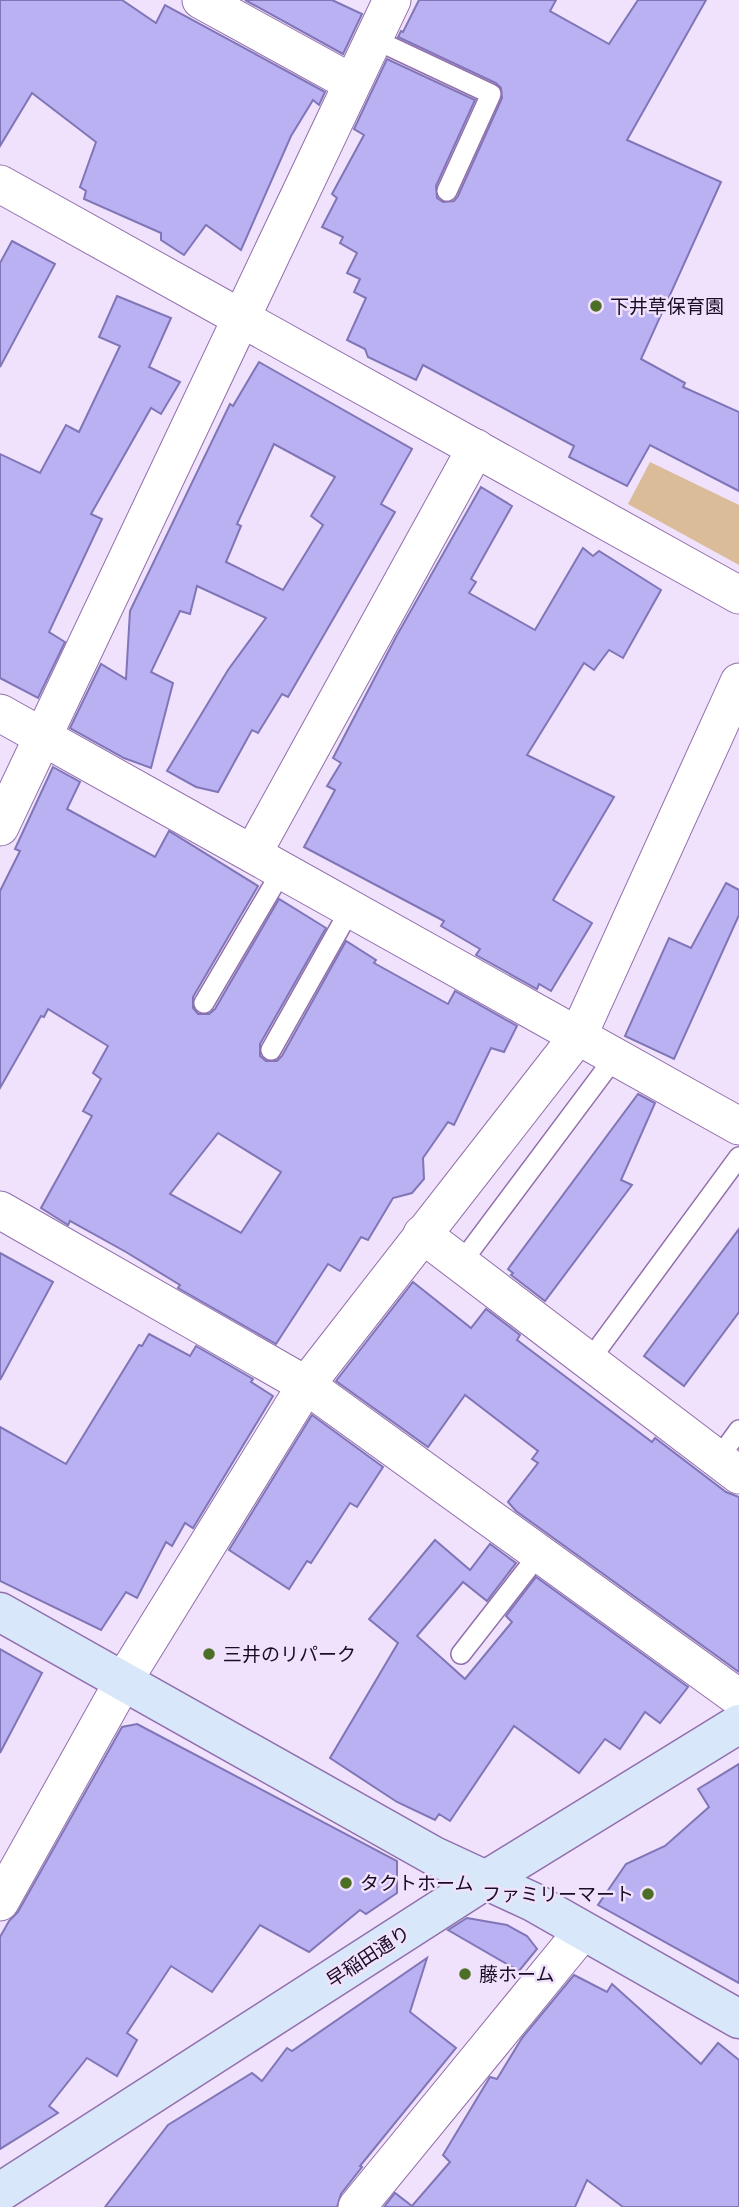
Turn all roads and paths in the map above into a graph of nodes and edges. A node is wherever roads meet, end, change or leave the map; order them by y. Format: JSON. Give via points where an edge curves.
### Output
{"nodes":[{"id":1,"x":201,"y":0,"type":"edge"},
{"id":2,"x":392,"y":0,"type":"edge"},
{"id":3,"x":374,"y":39,"type":"junction"},
{"id":4,"x":352,"y":83,"type":"junction"},
{"id":5,"x":0,"y":184,"type":"edge"},
{"id":6,"x":447,"y":191,"type":"dead end"},
{"id":7,"x":240,"y":317,"type":"junction"},
{"id":8,"x":476,"y":448,"type":"junction"},
{"id":9,"x":739,"y":595,"type":"edge"},
{"id":10,"x":739,"y":682,"type":"edge"},
{"id":11,"x":0,"y":713,"type":"edge"},
{"id":12,"x":42,"y":736,"type":"junction"},
{"id":13,"x":0,"y":827,"type":"edge"},
{"id":14,"x":268,"y":861,"type":"junction"},
{"id":15,"x":351,"y":908,"type":"junction"},
{"id":16,"x":204,"y":1003,"type":"dead end"},
{"id":17,"x":578,"y":1036,"type":"junction"},
{"id":18,"x":271,"y":1050,"type":"dead end"},
{"id":19,"x":615,"y":1057,"type":"junction"},
{"id":20,"x":739,"y":1126,"type":"edge"},
{"id":21,"x":739,"y":1157,"type":"edge"},
{"id":22,"x":0,"y":1210,"type":"edge"},
{"id":23,"x":422,"y":1234,"type":"junction"},
{"id":24,"x":461,"y":1264,"type":"junction"},
{"id":25,"x":589,"y":1361,"type":"junction"},
{"id":26,"x":306,"y":1385,"type":"junction"},
{"id":27,"x":732,"y":1455,"type":"edge"},
{"id":28,"x":539,"y":1554,"type":"junction"},
{"id":29,"x":0,"y":1612,"type":"edge"},
{"id":30,"x":461,"y":1654,"type":"dead end"},
{"id":31,"x":124,"y":1680,"type":"junction"},
{"id":32,"x":739,"y":1698,"type":"edge"},
{"id":33,"x":739,"y":1724,"type":"edge"},
{"id":34,"x":484,"y":1881,"type":"junction"},
{"id":35,"x":0,"y":1902,"type":"edge"},
{"id":36,"x":583,"y":1931,"type":"junction"},
{"id":37,"x":739,"y":2018,"type":"edge"},
{"id":38,"x":0,"y":2192,"type":"edge"},
{"id":39,"x":357,"y":2207,"type":"edge"}],
"edges":[{"from":1,"to":4,"type":"street"},
{"from":2,"to":3,"type":"street"},
{"from":3,"to":4,"type":"street"},
{"from":3,"to":6,"type":"lane","via":[[491,94]]},
{"from":4,"to":7,"type":"street"},
{"from":5,"to":7,"type":"street"},
{"from":7,"to":8,"type":"street"},
{"from":7,"to":12,"type":"street"},
{"from":8,"to":9,"type":"street"},
{"from":8,"to":14,"type":"street"},
{"from":10,"to":17,"type":"street"},
{"from":11,"to":12,"type":"street"},
{"from":12,"to":13,"type":"street"},
{"from":12,"to":14,"type":"street"},
{"from":14,"to":15,"type":"street"},
{"from":14,"to":16,"type":"lane"},
{"from":15,"to":17,"type":"street"},
{"from":15,"to":18,"type":"lane"},
{"from":17,"to":19,"type":"street"},
{"from":17,"to":23,"type":"street"},
{"from":19,"to":20,"type":"street"},
{"from":19,"to":24,"type":"lane"},
{"from":21,"to":25,"type":"lane"},
{"from":22,"to":26,"type":"street"},
{"from":23,"to":24,"type":"street"},
{"from":23,"to":26,"type":"street"},
{"from":24,"to":25,"type":"street"},
{"from":25,"to":27,"type":"street"},
{"from":26,"to":28,"type":"street"},
{"from":26,"to":31,"type":"street"},
{"from":28,"to":30,"type":"lane"},
{"from":28,"to":32,"type":"street"},
{"from":29,"to":31,"type":"main road"},
{"from":31,"to":34,"type":"main road"},
{"from":31,"to":35,"type":"street"},
{"from":33,"to":34,"type":"main road","name":"早稲田通り"},
{"from":34,"to":36,"type":"main road"},
{"from":34,"to":38,"type":"main road","name":"早稲田通り"},
{"from":36,"to":37,"type":"main road"},
{"from":36,"to":39,"type":"street"}]}
